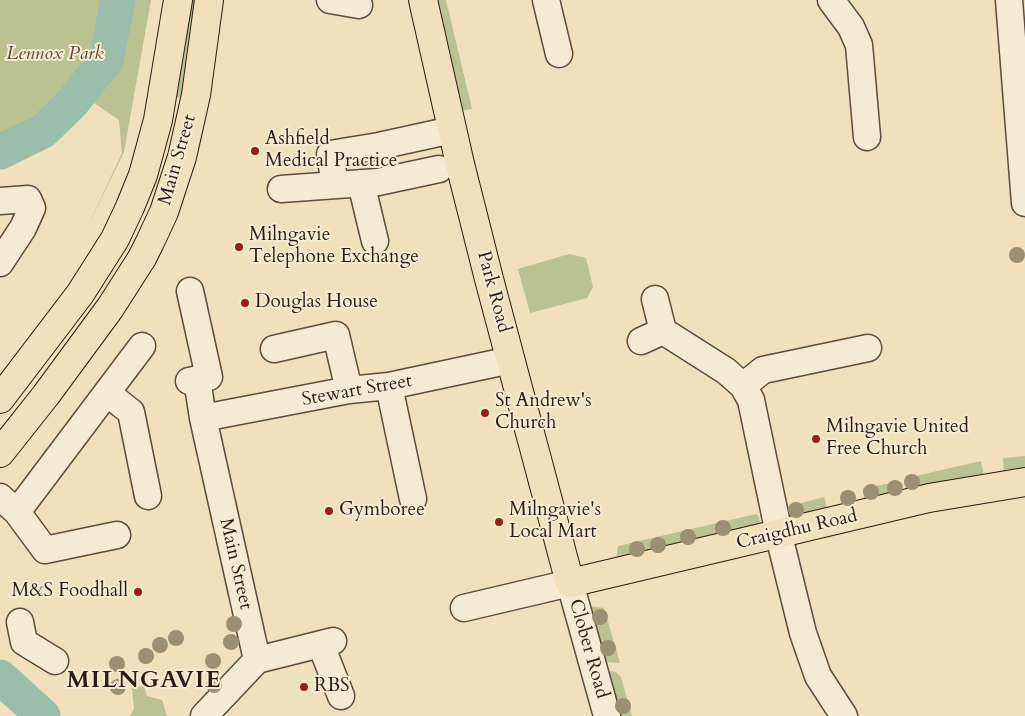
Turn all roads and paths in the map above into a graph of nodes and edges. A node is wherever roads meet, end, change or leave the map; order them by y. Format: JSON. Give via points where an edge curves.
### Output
{"nodes":[{"id":1,"x":178,"y":0,"type":"edge"},
{"id":2,"x":209,"y":0,"type":"edge"},
{"id":3,"x":330,"y":0,"type":"edge"},
{"id":4,"x":423,"y":0,"type":"edge"},
{"id":5,"x":546,"y":0,"type":"edge"},
{"id":6,"x":831,"y":0,"type":"edge"},
{"id":7,"x":1009,"y":0,"type":"edge"},
{"id":8,"x":360,"y":4,"type":"dead end"},
{"id":9,"x":559,"y":54,"type":"dead end"},
{"id":10,"x":452,"y":130,"type":"junction"},
{"id":11,"x":867,"y":137,"type":"dead end"},
{"id":12,"x":438,"y":169,"type":"dead end"},
{"id":13,"x":361,"y":183,"type":"junction"},
{"id":14,"x":335,"y":185,"type":"junction"},
{"id":15,"x":281,"y":189,"type":"dead end"},
{"id":16,"x":0,"y":201,"type":"edge"},
{"id":17,"x":1025,"y":203,"type":"edge"},
{"id":18,"x":376,"y":226,"type":"dead end"},
{"id":19,"x":0,"y":263,"type":"edge"},
{"id":20,"x":190,"y":291,"type":"dead end"},
{"id":21,"x":655,"y":299,"type":"dead end"},
{"id":22,"x":142,"y":346,"type":"dead end"},
{"id":23,"x":868,"y":348,"type":"dead end"},
{"id":24,"x":274,"y":349,"type":"dead end"},
{"id":25,"x":511,"y":360,"type":"junction"},
{"id":26,"x":389,"y":386,"type":"junction"},
{"id":27,"x":743,"y":386,"type":"junction"},
{"id":28,"x":349,"y":390,"type":"junction"},
{"id":29,"x":107,"y":393,"type":"junction"},
{"id":30,"x":0,"y":399,"type":"edge"},
{"id":31,"x":203,"y":418,"type":"junction"},
{"id":32,"x":0,"y":453,"type":"edge"},
{"id":33,"x":1025,"y":482,"type":"edge"},
{"id":34,"x":148,"y":496,"type":"dead end"},
{"id":35,"x":413,"y":499,"type":"dead end"},
{"id":36,"x":8,"y":504,"type":"edge"},
{"id":37,"x":780,"y":534,"type":"junction"},
{"id":38,"x":117,"y":535,"type":"dead end"},
{"id":39,"x":570,"y":583,"type":"junction"},
{"id":40,"x":464,"y":608,"type":"dead end"},
{"id":41,"x":20,"y":622,"type":"dead end"},
{"id":42,"x":257,"y":660,"type":"junction"},
{"id":43,"x":55,"y":661,"type":"dead end"},
{"id":44,"x":341,"y":696,"type":"dead end"},
{"id":45,"x":204,"y":716,"type":"edge"},
{"id":46,"x":607,"y":716,"type":"edge"},
{"id":47,"x":844,"y":716,"type":"edge"}],
"edges":[{"from":1,"to":30,"type":"main road","name":"Main Street","via":[[158,120],[143,175],[130,207],[115,239],[80,294]]},
{"from":2,"to":32,"type":"main road","name":"Main Street","via":[[196,95],[182,157],[164,212],[142,258],[110,308]]},
{"from":3,"to":8,"type":"street"},
{"from":4,"to":10,"type":"main road","name":"Park Road"},
{"from":5,"to":9,"type":"street"},
{"from":6,"to":11,"type":"street","via":[[851,27],[859,45]]},
{"from":7,"to":17,"type":"street"},
{"from":10,"to":14,"type":"street","via":[[330,154]]},
{"from":10,"to":25,"type":"main road","name":"Park Road"},
{"from":12,"to":13,"type":"street"},
{"from":13,"to":14,"type":"street"},
{"from":13,"to":18,"type":"street"},
{"from":14,"to":15,"type":"street"},
{"from":16,"to":19,"type":"street","via":[[28,199],[32,208]]},
{"from":20,"to":31,"type":"street","name":"Main Street","via":[[209,377],[193,380]]},
{"from":21,"to":27,"type":"street","via":[[652,336],[726,371]]},
{"from":22,"to":29,"type":"street"},
{"from":23,"to":27,"type":"street","via":[[763,370]]},
{"from":24,"to":28,"type":"street","via":[[336,335]]},
{"from":25,"to":26,"type":"street","name":"Stewart Street"},
{"from":25,"to":39,"type":"main road","name":"Park Road"},
{"from":26,"to":28,"type":"street","name":"Stewart Street"},
{"from":26,"to":35,"type":"street"},
{"from":27,"to":37,"type":"street","via":[[751,400]]},
{"from":28,"to":31,"type":"street","name":"Stewart Street"},
{"from":29,"to":34,"type":"street","via":[[131,412]]},
{"from":29,"to":36,"type":"street","via":[[55,462]]},
{"from":31,"to":42,"type":"street","name":"Main Street"},
{"from":33,"to":37,"type":"main road","name":"Craigdhu Road","via":[[930,498]]},
{"from":36,"to":38,"type":"street","via":[[45,550]]},
{"from":37,"to":39,"type":"main road","name":"Craigdhu Road"},
{"from":37,"to":47,"type":"street","via":[[803,633],[818,676]]},
{"from":39,"to":40,"type":"street"},
{"from":39,"to":46,"type":"street","name":"Clober Road"},
{"from":41,"to":43,"type":"street","via":[[24,642]]},
{"from":42,"to":44,"type":"street","via":[[327,643]]},
{"from":42,"to":45,"type":"street"}]}
